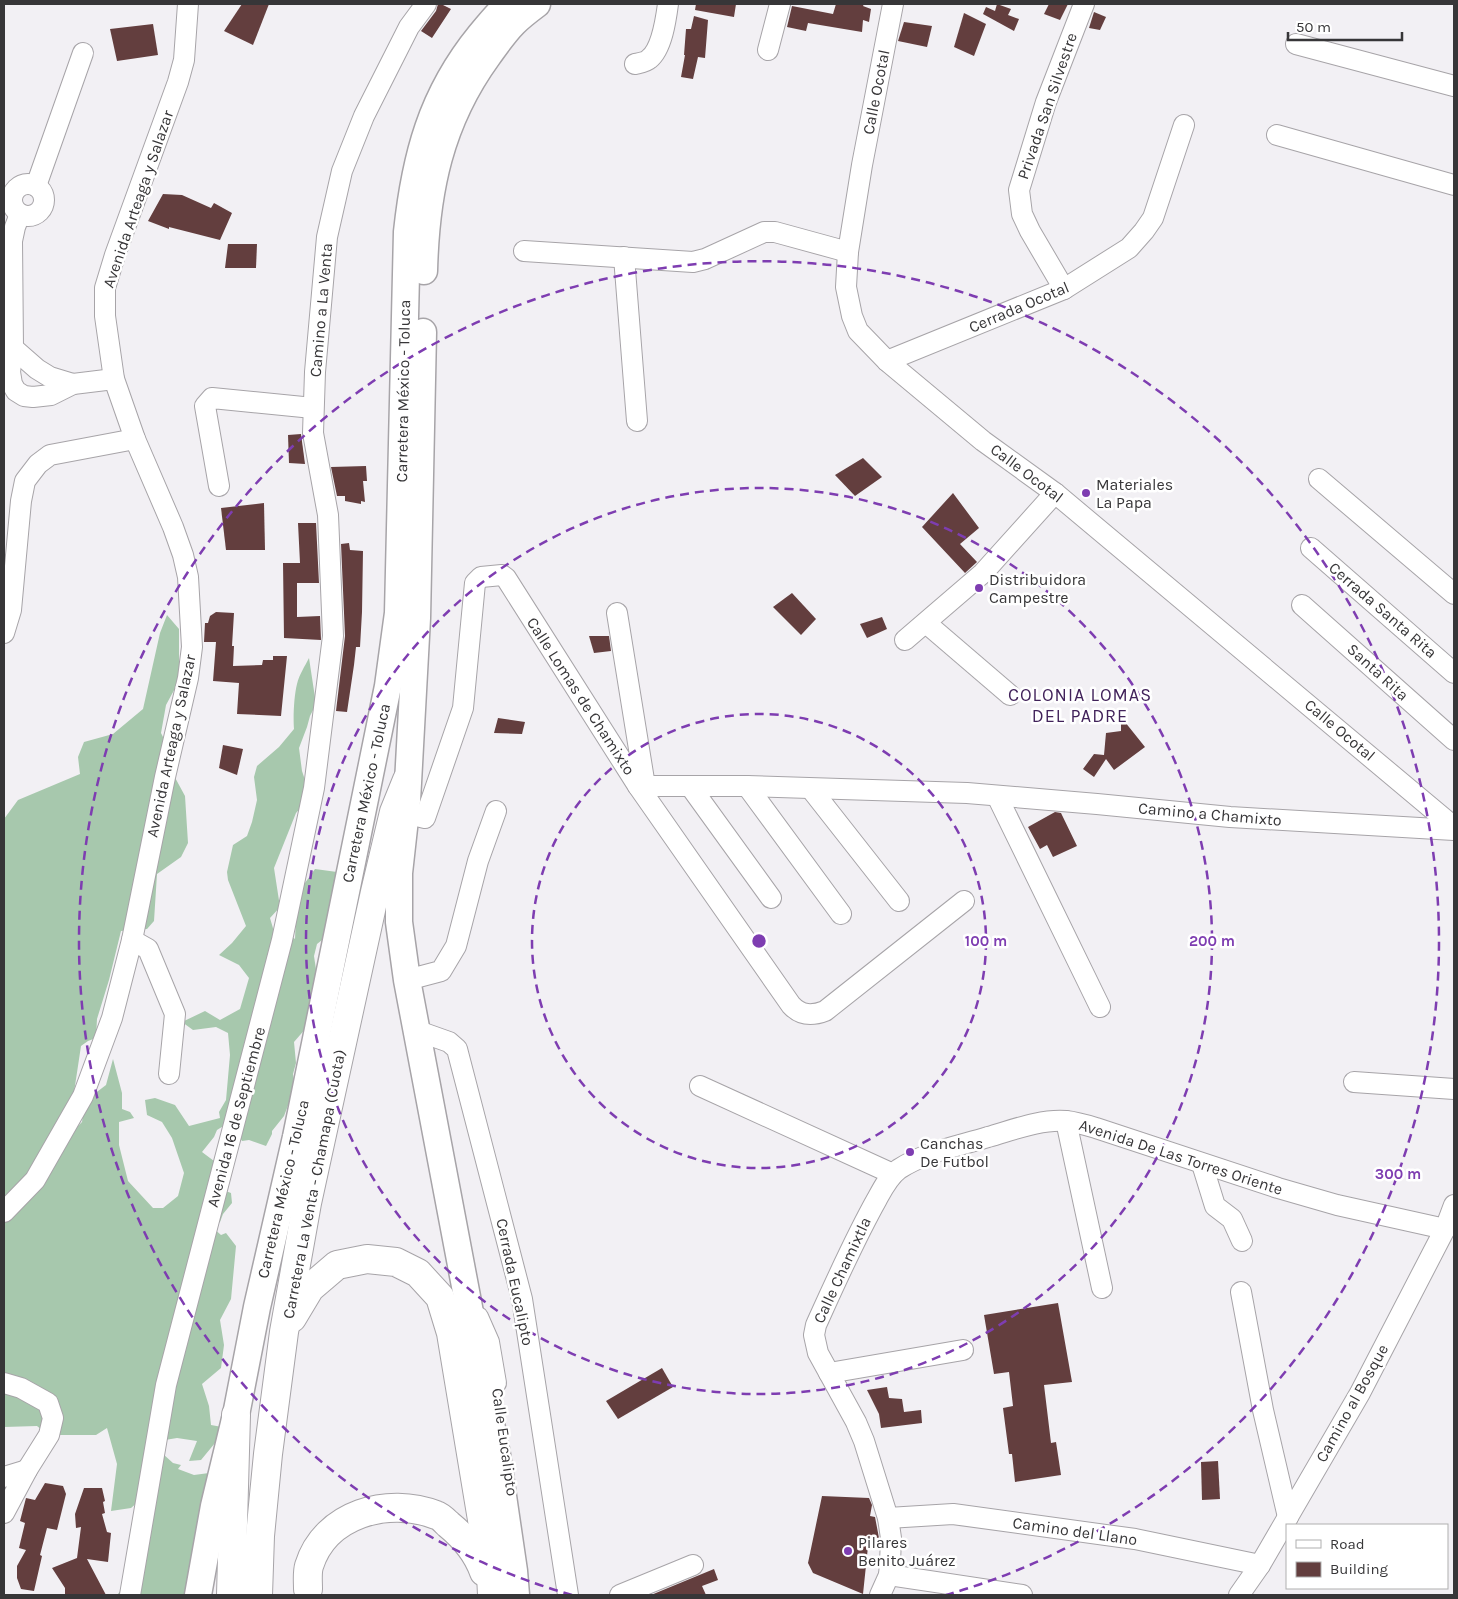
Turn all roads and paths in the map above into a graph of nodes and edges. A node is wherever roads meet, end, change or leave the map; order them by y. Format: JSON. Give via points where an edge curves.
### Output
{"nodes":[{"id":1,"x":188,"y":4,"type":"edge"},
{"id":2,"x":426,"y":4,"type":"edge"},
{"id":3,"x":508,"y":4,"type":"edge"},
{"id":4,"x":537,"y":4,"type":"edge"},
{"id":5,"x":668,"y":4,"type":"edge"},
{"id":6,"x":780,"y":4,"type":"edge"},
{"id":7,"x":893,"y":4,"type":"edge"},
{"id":8,"x":1084,"y":4,"type":"edge"},
{"id":9,"x":1296,"y":44,"type":"dead end"},
{"id":10,"x":768,"y":50,"type":"dead end"},
{"id":11,"x":83,"y":53,"type":"dead end"},
{"id":12,"x":635,"y":64,"type":"dead end"},
{"id":13,"x":1454,"y":86,"type":"edge"},
{"id":14,"x":1184,"y":125,"type":"dead end"},
{"id":15,"x":1277,"y":135,"type":"dead end"},
{"id":16,"x":1454,"y":185,"type":"edge"},
{"id":17,"x":524,"y":251,"type":"dead end"},
{"id":18,"x":848,"y":252,"type":"junction"},
{"id":19,"x":624,"y":257,"type":"junction"},
{"id":20,"x":1064,"y":289,"type":"junction"},
{"id":21,"x":13,"y":348,"type":"junction"},
{"id":22,"x":888,"y":361,"type":"junction"},
{"id":23,"x":114,"y":378,"type":"junction"},
{"id":24,"x":73,"y":384,"type":"junction"},
{"id":25,"x":313,"y":408,"type":"junction"},
{"id":26,"x":637,"y":421,"type":"dead end"},
{"id":27,"x":135,"y":439,"type":"junction"},
{"id":28,"x":1320,"y":479,"type":"dead end"},
{"id":29,"x":219,"y":486,"type":"dead end"},
{"id":30,"x":1055,"y":493,"type":"junction"},
{"id":31,"x":1311,"y":548,"type":"dead end"},
{"id":32,"x":1454,"y":594,"type":"edge"},
{"id":33,"x":1302,"y":604,"type":"dead end"},
{"id":34,"x":617,"y":613,"type":"dead end"},
{"id":35,"x":926,"y":623,"type":"junction"},
{"id":36,"x":4,"y":633,"type":"edge"},
{"id":37,"x":333,"y":636,"type":"joint"},
{"id":38,"x":905,"y":640,"type":"dead end"},
{"id":39,"x":1454,"y":673,"type":"edge"},
{"id":40,"x":1010,"y":695,"type":"dead end"},
{"id":41,"x":1454,"y":740,"type":"edge"},
{"id":42,"x":407,"y":780,"type":"junction"},
{"id":43,"x":642,"y":786,"type":"junction"},
{"id":44,"x":690,"y":786,"type":"junction"},
{"id":45,"x":747,"y":786,"type":"junction"},
{"id":46,"x":811,"y":789,"type":"junction"},
{"id":47,"x":967,"y":793,"type":"joint"},
{"id":48,"x":997,"y":796,"type":"junction"},
{"id":49,"x":496,"y":811,"type":"dead end"},
{"id":50,"x":405,"y":813,"type":"junction"},
{"id":51,"x":1454,"y":828,"type":"edge"},
{"id":52,"x":771,"y":898,"type":"dead end"},
{"id":53,"x":899,"y":901,"type":"dead end"},
{"id":54,"x":964,"y":901,"type":"dead end"},
{"id":55,"x":841,"y":914,"type":"dead end"},
{"id":56,"x":132,"y":940,"type":"junction"},
{"id":57,"x":407,"y":980,"type":"junction"},
{"id":58,"x":1100,"y":1007,"type":"dead end"},
{"id":59,"x":418,"y":1031,"type":"junction"},
{"id":60,"x":169,"y":1074,"type":"dead end"},
{"id":61,"x":1354,"y":1082,"type":"dead end"},
{"id":62,"x":700,"y":1086,"type":"dead end"},
{"id":63,"x":1454,"y":1089,"type":"edge"},
{"id":64,"x":1066,"y":1121,"type":"junction"},
{"id":65,"x":1202,"y":1164,"type":"junction"},
{"id":66,"x":893,"y":1174,"type":"junction"},
{"id":67,"x":1454,"y":1205,"type":"edge"},
{"id":68,"x":4,"y":1212,"type":"edge"},
{"id":69,"x":1444,"y":1229,"type":"junction"},
{"id":70,"x":1242,"y":1241,"type":"dead end"},
{"id":71,"x":1102,"y":1288,"type":"dead end"},
{"id":72,"x":1241,"y":1292,"type":"dead end"},
{"id":73,"x":468,"y":1294,"type":"junction"},
{"id":74,"x":284,"y":1332,"type":"junction"},
{"id":75,"x":963,"y":1350,"type":"dead end"},
{"id":76,"x":829,"y":1373,"type":"junction"},
{"id":77,"x":4,"y":1383,"type":"edge"},
{"id":78,"x":236,"y":1414,"type":"junction"},
{"id":79,"x":27,"y":1470,"type":"junction"},
{"id":80,"x":4,"y":1477,"type":"edge"},
{"id":81,"x":4,"y":1513,"type":"edge"},
{"id":82,"x":1288,"y":1517,"type":"junction"},
{"id":83,"x":888,"y":1518,"type":"junction"},
{"id":84,"x":693,"y":1565,"type":"dead end"},
{"id":85,"x":1260,"y":1565,"type":"junction"},
{"id":86,"x":888,"y":1575,"type":"junction"},
{"id":87,"x":308,"y":1589,"type":"dead end"},
{"id":88,"x":569,"y":1594,"type":"edge"},
{"id":89,"x":130,"y":1595,"type":"edge"},
{"id":90,"x":198,"y":1595,"type":"edge"},
{"id":91,"x":231,"y":1595,"type":"edge"},
{"id":92,"x":258,"y":1595,"type":"edge"},
{"id":93,"x":492,"y":1595,"type":"edge"},
{"id":94,"x":516,"y":1595,"type":"edge"},
{"id":95,"x":526,"y":1595,"type":"edge"},
{"id":96,"x":620,"y":1595,"type":"edge"},
{"id":97,"x":880,"y":1595,"type":"edge"},
{"id":98,"x":1022,"y":1595,"type":"edge"},
{"id":99,"x":1239,"y":1595,"type":"edge"}],
"edges":[{"from":1,"to":23,"type":"street","name":"Avenida Arteaga y Salazar","via":[[184,60],[178,82],[105,288],[105,316]]},
{"from":2,"to":25,"type":"street","name":"Camino a La Venta","via":[[409,27],[364,116],[342,171],[327,237]]},
{"from":3,"to":78,"type":"main road","name":"Carretera México - Toluca","via":[[466,52],[446,84],[422,144],[411,191],[407,232],[398,613],[388,686]]},
{"from":4,"to":42,"type":"main road","name":"Carretera México - Toluca","via":[[507,30],[461,99],[438,157],[427,217],[419,564]]},
{"from":5,"to":12,"type":"street","via":[[664,33],[659,43],[650,59]]},
{"from":6,"to":10,"type":"street"},
{"from":7,"to":18,"type":"street","name":"Calle Ocotal"},
{"from":8,"to":20,"type":"street","name":"Privada San Silvestre","via":[[1046,102],[1019,190],[1022,214]]},
{"from":9,"to":13,"type":"street"},
{"from":11,"to":21,"type":"street","via":[[36,186],[42,192],[42,208],[36,214],[20,214],[15,228],[12,241]]},
{"from":14,"to":20,"type":"street","name":"Cerrada Ocotal","via":[[1153,218],[1144,231],[1128,248]]},
{"from":15,"to":16,"type":"street"},
{"from":17,"to":19,"type":"street"},
{"from":18,"to":19,"type":"street","via":[[775,232],[764,232],[693,262]]},
{"from":18,"to":22,"type":"street","name":"Calle Ocotal","via":[[846,287],[852,316],[858,331]]},
{"from":19,"to":26,"type":"street"},
{"from":20,"to":22,"type":"street","name":"Cerrada Ocotal"},
{"from":21,"to":24,"type":"street","via":[[50,377]]},
{"from":21,"to":24,"type":"street","via":[[12,384],[24,396],[51,395]]},
{"from":22,"to":30,"type":"street","name":"Calle Ocotal","via":[[984,441]]},
{"from":23,"to":24,"type":"street"},
{"from":23,"to":27,"type":"street","name":"Avenida Arteaga y Salazar"},
{"from":25,"to":29,"type":"street","via":[[212,398],[205,406]]},
{"from":25,"to":37,"type":"street","name":"Camino a La Venta","via":[[314,440],[328,515]]},
{"from":27,"to":36,"type":"street","via":[[50,455],[25,481],[11,610]]},
{"from":27,"to":56,"type":"street","name":"Avenida Arteaga y Salazar","via":[[183,555],[188,577],[192,647]]},
{"from":28,"to":32,"type":"street"},
{"from":30,"to":35,"type":"street","via":[[983,573]]},
{"from":30,"to":51,"type":"street","name":"Calle Ocotal"},
{"from":31,"to":39,"type":"street","name":"Cerrada Santa Rita"},
{"from":33,"to":41,"type":"street","name":"Santa Rita"},
{"from":34,"to":43,"type":"street"},
{"from":35,"to":38,"type":"street"},
{"from":35,"to":40,"type":"street"},
{"from":37,"to":89,"type":"street","name":"Avenida 16 de Septiembre","via":[[314,788],[282,940],[166,1385]]},
{"from":42,"to":50,"type":"main road","name":"Carretera México - Toluca"},
{"from":42,"to":74,"type":"highway","name":"Carretera La Venta - Chamapa (Cuota)","via":[[394,812],[375,892],[307,1203]]},
{"from":43,"to":44,"type":"street","name":"Calle Lomas de Chamixto"},
{"from":43,"to":50,"type":"street","name":"Calle Lomas de Chamixto","via":[[506,578],[502,574],[490,575],[475,583],[463,708],[425,818]]},
{"from":43,"to":54,"type":"street","via":[[797,1012],[815,1015],[825,1011]]},
{"from":44,"to":45,"type":"street","name":"Calle Lomas de Chamixto"},
{"from":44,"to":52,"type":"street"},
{"from":45,"to":46,"type":"street","name":"Calle Lomas de Chamixto"},
{"from":45,"to":55,"type":"street"},
{"from":46,"to":47,"type":"street","name":"Calle Lomas de Chamixto"},
{"from":46,"to":53,"type":"street"},
{"from":47,"to":48,"type":"street","name":"Camino a Chamixto"},
{"from":48,"to":51,"type":"street","name":"Camino a Chamixto","via":[[1230,817]]},
{"from":48,"to":58,"type":"street"},
{"from":49,"to":57,"type":"street","via":[[478,861],[456,946],[440,971]]},
{"from":50,"to":57,"type":"main road","name":"Carretera México - Toluca","via":[[399,873],[399,922]]},
{"from":56,"to":60,"type":"street","via":[[148,949],[175,1014]]},
{"from":56,"to":68,"type":"street","name":"Avenida Arteaga y Salazar","via":[[112,1018],[83,1096],[35,1180]]},
{"from":57,"to":59,"type":"main road","name":"Carretera México - Toluca"},
{"from":59,"to":73,"type":"main road","name":"Carretera México - Toluca"},
{"from":59,"to":88,"type":"street","name":"Cerrada Eucalipto","via":[[449,1042],[457,1049],[522,1299]]},
{"from":61,"to":63,"type":"street"},
{"from":62,"to":66,"type":"street"},
{"from":64,"to":65,"type":"street","name":"Avenida De Las Torres Oriente"},
{"from":64,"to":66,"type":"street","name":"Avenida De Las Torres Oriente","via":[[1034,1124],[942,1151]]},
{"from":64,"to":71,"type":"street"},
{"from":65,"to":69,"type":"street","name":"Avenida De Las Torres Oriente","via":[[1337,1205]]},
{"from":65,"to":70,"type":"street","via":[[1215,1206],[1232,1219]]},
{"from":66,"to":76,"type":"street","name":"Calle Chamixtla","via":[[863,1222],[816,1325],[815,1344]]},
{"from":67,"to":69,"type":"street","name":"Camino al Bosque"},
{"from":69,"to":82,"type":"street","name":"Camino al Bosque","via":[[1360,1393]]},
{"from":72,"to":82,"type":"street","via":[[1263,1410]]},
{"from":73,"to":94,"type":"main road","name":"Carretera México - Toluca","via":[[498,1455]]},
{"from":73,"to":95,"type":"street","name":"Calle Eucalipto","via":[[489,1342]]},
{"from":74,"to":92,"type":"highway","name":"Carretera La Venta - Chamapa (Cuota)","via":[[268,1454]]},
{"from":74,"to":93,"type":"highway","via":[[310,1288],[337,1265],[367,1259],[396,1262],[418,1273],[440,1298],[451,1333]]},
{"from":75,"to":76,"type":"street"},
{"from":76,"to":83,"type":"street","name":"Calle Chamixtla","via":[[861,1435]]},
{"from":77,"to":79,"type":"street","via":[[48,1403],[53,1418],[49,1435]]},
{"from":78,"to":90,"type":"main road","name":"Carretera México - Toluca","via":[[214,1506]]},
{"from":78,"to":91,"type":"highway"},
{"from":79,"to":80,"type":"street"},
{"from":79,"to":81,"type":"street"},
{"from":82,"to":85,"type":"street","name":"Camino al Bosque"},
{"from":83,"to":85,"type":"street","name":"Camino del Llano","via":[[953,1514],[1135,1539]]},
{"from":83,"to":86,"type":"street","name":"Calle Chamixtla","via":[[892,1550]]},
{"from":84,"to":96,"type":"street"},
{"from":85,"to":99,"type":"street","name":"Camino al Bosque"},
{"from":86,"to":97,"type":"street","name":"Calle Chamixtla"},
{"from":86,"to":98,"type":"street"},
{"from":87,"to":93,"type":"highway","via":[[308,1568],[318,1546],[340,1523],[371,1509],[406,1507],[438,1515],[463,1535],[480,1562]]}]}
